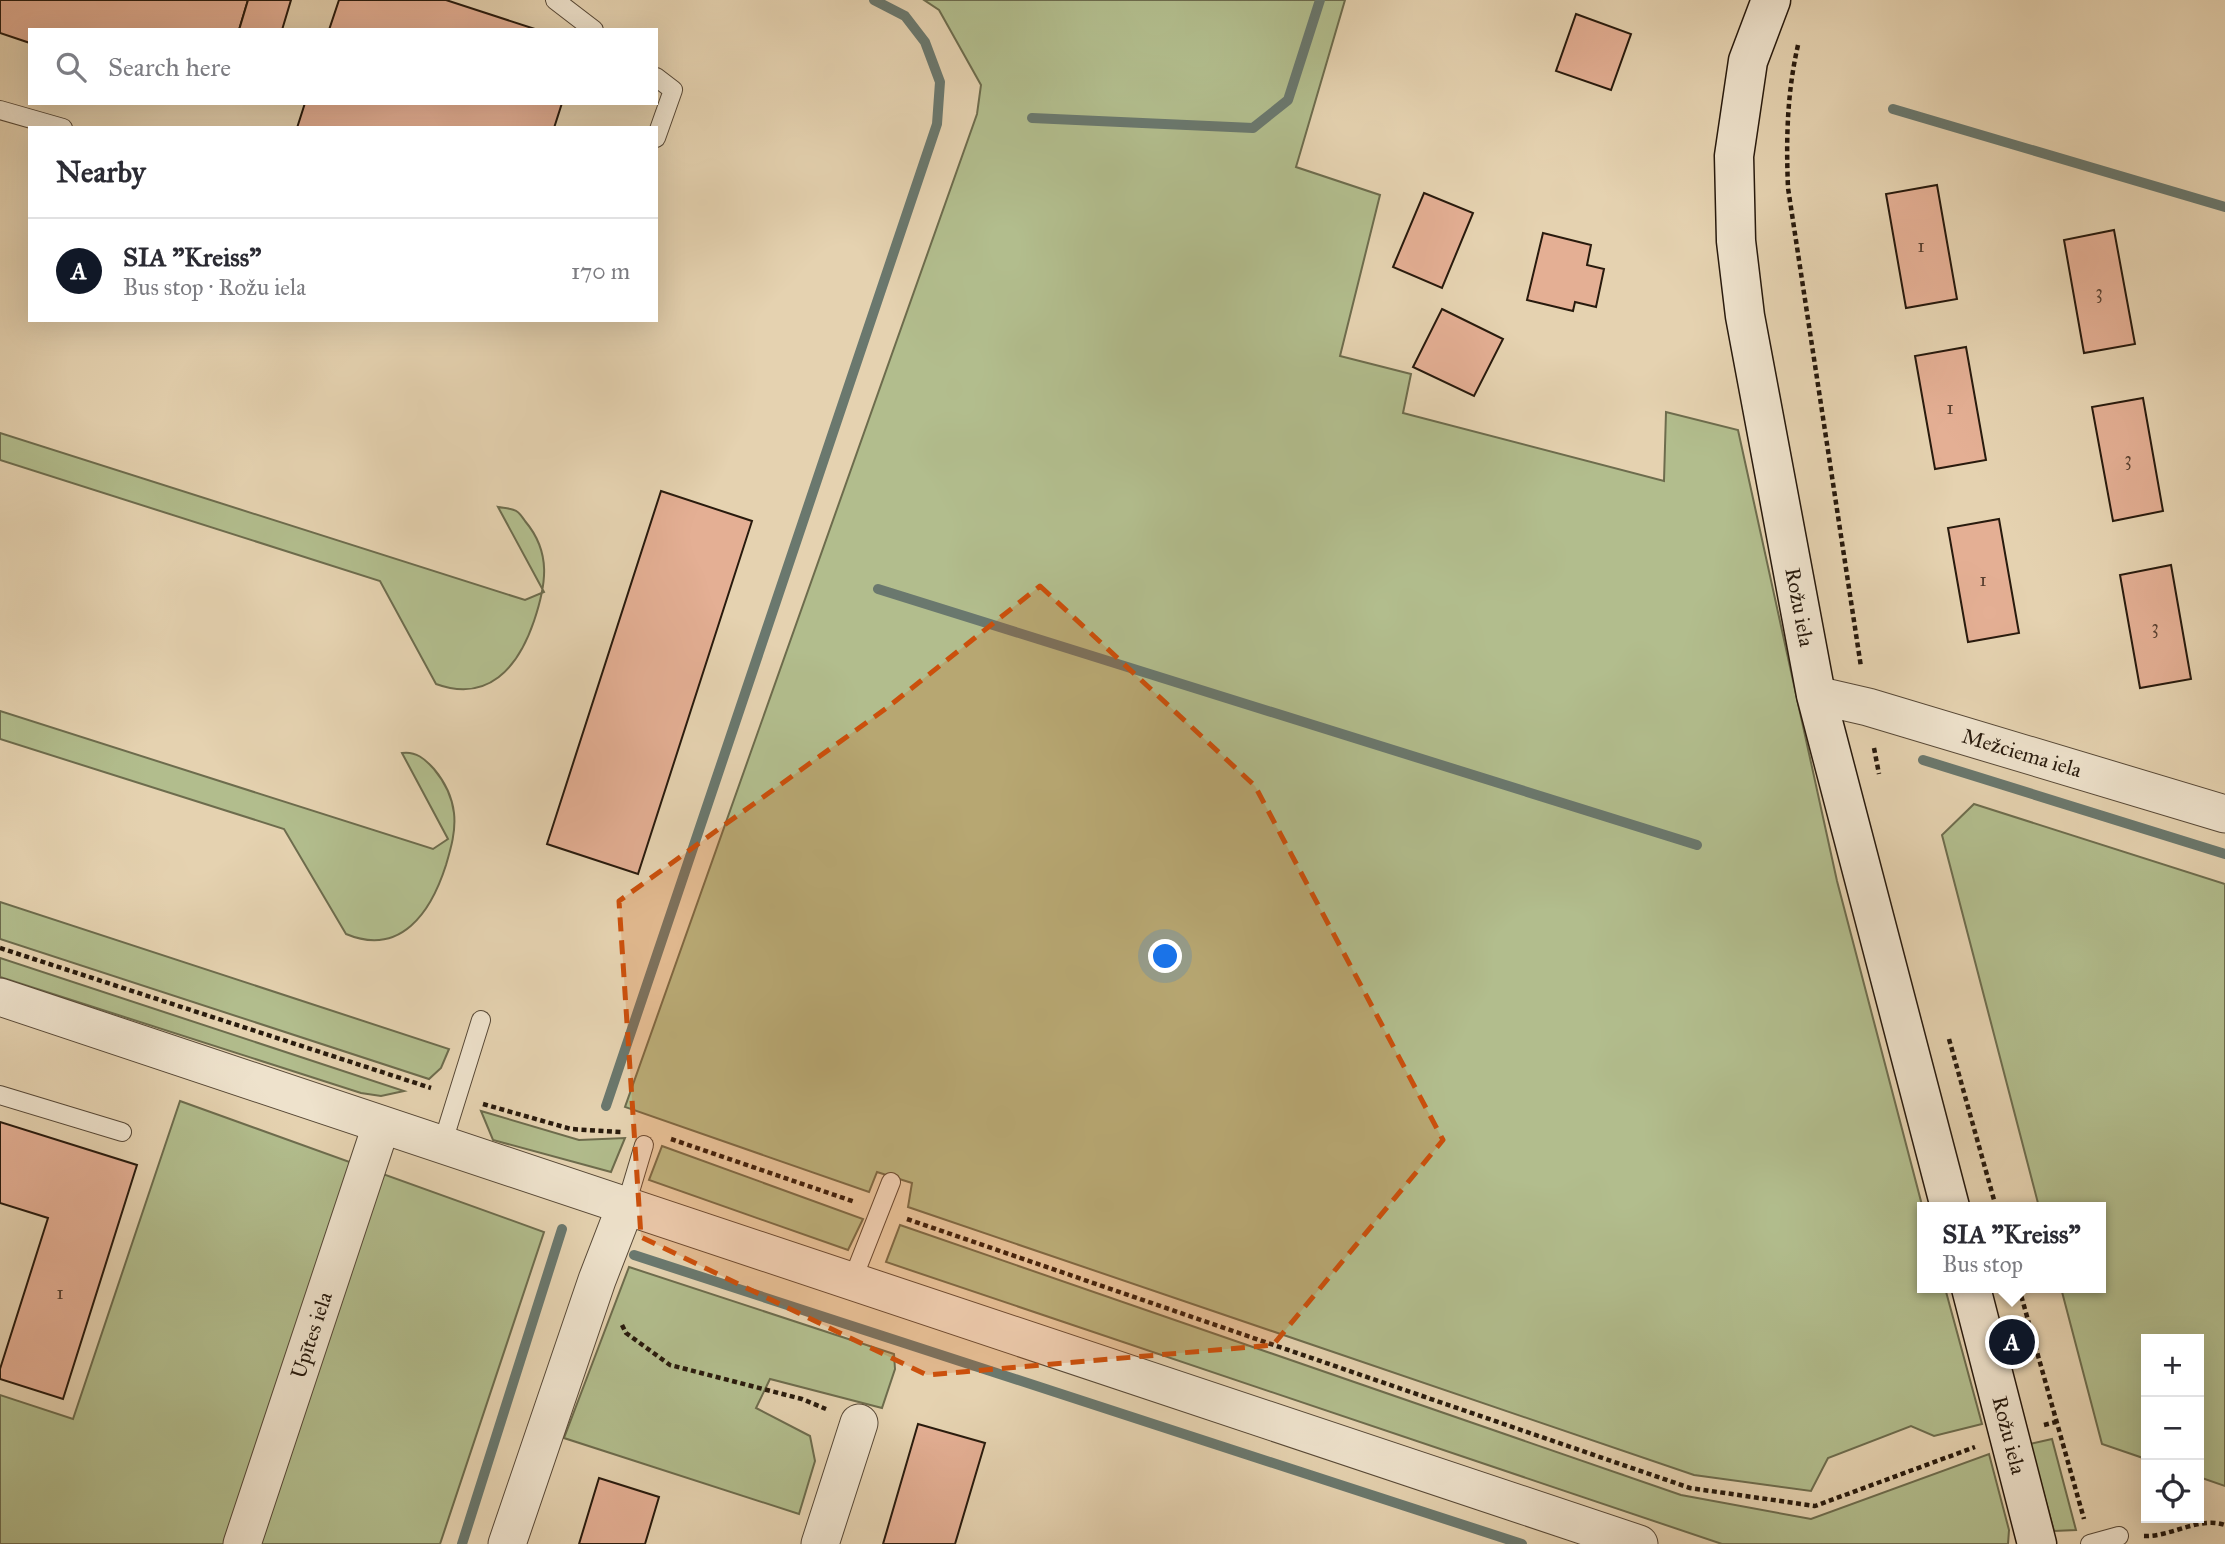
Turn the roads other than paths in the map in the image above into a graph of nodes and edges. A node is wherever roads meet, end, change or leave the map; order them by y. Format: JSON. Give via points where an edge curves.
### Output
{"nodes":[{"id":1,"x":555,"y":0,"type":"edge"},
{"id":2,"x":1771,"y":0,"type":"edge"},
{"id":3,"x":591,"y":28,"type":"edge"},
{"id":4,"x":658,"y":79,"type":"edge"},
{"id":5,"x":0,"y":110,"type":"edge"},
{"id":6,"x":55,"y":126,"type":"edge"},
{"id":7,"x":658,"y":132,"type":"edge"},
{"id":8,"x":1816,"y":695,"type":"junction"},
{"id":9,"x":2225,"y":814,"type":"edge"},
{"id":10,"x":0,"y":997,"type":"edge"},
{"id":11,"x":481,"y":1020,"type":"dead end"},
{"id":12,"x":0,"y":1095,"type":"edge"},
{"id":13,"x":381,"y":1126,"type":"junction"},
{"id":14,"x":122,"y":1132,"type":"dead end"},
{"id":15,"x":442,"y":1145,"type":"junction"},
{"id":16,"x":644,"y":1145,"type":"dead end"},
{"id":17,"x":891,"y":1182,"type":"dead end"},
{"id":18,"x":1949,"y":1202,"type":"edge"},
{"id":19,"x":626,"y":1205,"type":"junction"},
{"id":20,"x":852,"y":1281,"type":"junction"},
{"id":21,"x":1972,"y":1293,"type":"edge"},
{"id":22,"x":859,"y":1423,"type":"road end"},
{"id":23,"x":2119,"y":1536,"type":"road end"},
{"id":24,"x":242,"y":1544,"type":"edge"},
{"id":25,"x":507,"y":1544,"type":"edge"},
{"id":26,"x":820,"y":1544,"type":"edge"},
{"id":27,"x":1639,"y":1544,"type":"edge"},
{"id":28,"x":2037,"y":1544,"type":"edge"},
{"id":29,"x":2090,"y":1544,"type":"edge"}],
"edges":[{"from":1,"to":3,"type":"lane"},
{"from":2,"to":8,"type":"street","name":"Rožu iela","via":[[1748,61],[1734,156],[1736,241],[1745,316]]},
{"from":4,"to":7,"type":"lane","via":[[673,90]]},
{"from":5,"to":6,"type":"lane"},
{"from":8,"to":9,"type":"street","name":"Mežciema iela"},
{"from":8,"to":18,"type":"street","name":"Rožu iela"},
{"from":10,"to":13,"type":"street"},
{"from":11,"to":15,"type":"lane"},
{"from":12,"to":14,"type":"lane"},
{"from":13,"to":15,"type":"street"},
{"from":13,"to":24,"type":"street","name":"Upītes iela"},
{"from":15,"to":19,"type":"street"},
{"from":16,"to":19,"type":"lane"},
{"from":17,"to":20,"type":"lane"},
{"from":19,"to":20,"type":"street"},
{"from":19,"to":25,"type":"street"},
{"from":20,"to":27,"type":"street"},
{"from":21,"to":28,"type":"street","name":"Rožu iela"},
{"from":22,"to":26,"type":"street"},
{"from":23,"to":29,"type":"lane"}]}
